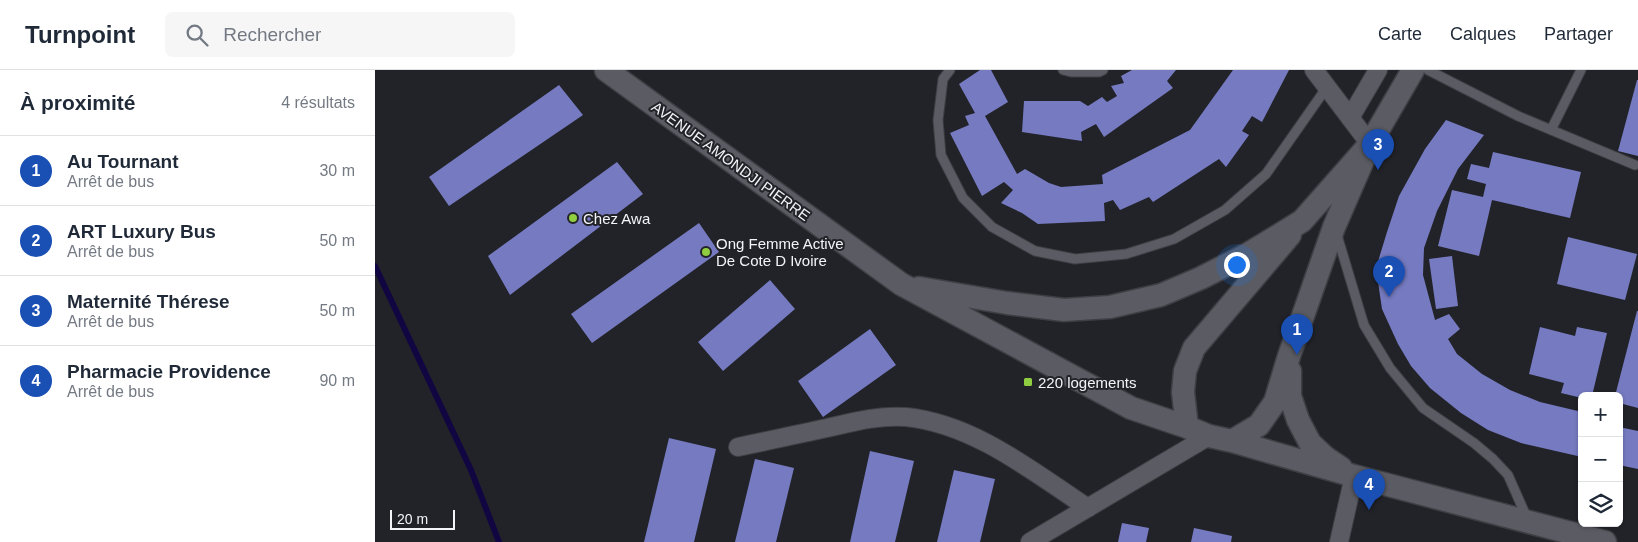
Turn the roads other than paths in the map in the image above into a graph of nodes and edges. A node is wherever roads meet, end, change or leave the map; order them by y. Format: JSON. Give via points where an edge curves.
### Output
{"nodes":[{"id":1,"x":606,"y":70,"type":"edge"},
{"id":2,"x":950,"y":70,"type":"edge"},
{"id":3,"x":1063,"y":70,"type":"edge"},
{"id":4,"x":1103,"y":70,"type":"edge"},
{"id":5,"x":1314,"y":70,"type":"edge"},
{"id":6,"x":1378,"y":70,"type":"edge"},
{"id":7,"x":1413,"y":70,"type":"edge"},
{"id":8,"x":1428,"y":70,"type":"edge"},
{"id":9,"x":1581,"y":70,"type":"edge"},
{"id":10,"x":1327,"y":88,"type":"junction"},
{"id":11,"x":1350,"y":118,"type":"junction"},
{"id":12,"x":1551,"y":130,"type":"junction"},
{"id":13,"x":1370,"y":144,"type":"junction"},
{"id":14,"x":1635,"y":165,"type":"dead end"},
{"id":15,"x":1302,"y":221,"type":"junction"},
{"id":16,"x":1335,"y":227,"type":"junction"},
{"id":17,"x":901,"y":284,"type":"junction"},
{"id":18,"x":1289,"y":356,"type":"junction"},
{"id":19,"x":1187,"y":427,"type":"junction"},
{"id":20,"x":1209,"y":436,"type":"junction"},
{"id":21,"x":1232,"y":441,"type":"junction"},
{"id":22,"x":738,"y":447,"type":"dead end"},
{"id":23,"x":1354,"y":476,"type":"junction"},
{"id":24,"x":1088,"y":508,"type":"junction"},
{"id":25,"x":1529,"y":522,"type":"junction"},
{"id":26,"x":1030,"y":542,"type":"edge"},
{"id":27,"x":1339,"y":542,"type":"edge"},
{"id":28,"x":1605,"y":542,"type":"edge"}],
"edges":[{"from":1,"to":17,"type":"street","name":"AVENUE AMONDJI PIERRE"},
{"from":2,"to":10,"type":"lane","via":[[943,79],[938,120],[941,155],[963,198],[992,227],[1035,251],[1075,259],[1126,254],[1174,239],[1225,210],[1266,174]]},
{"from":3,"to":4,"type":"lane"},
{"from":5,"to":10,"type":"street"},
{"from":6,"to":11,"type":"street"},
{"from":7,"to":13,"type":"street"},
{"from":8,"to":12,"type":"lane"},
{"from":9,"to":12,"type":"lane"},
{"from":10,"to":11,"type":"street"},
{"from":11,"to":13,"type":"street"},
{"from":12,"to":14,"type":"lane"},
{"from":13,"to":15,"type":"street"},
{"from":13,"to":16,"type":"street"},
{"from":15,"to":17,"type":"street","via":[[1201,278],[1161,295],[1110,307],[1064,310]]},
{"from":15,"to":19,"type":"street","via":[[1194,348],[1185,371],[1183,392]]},
{"from":16,"to":18,"type":"street"},
{"from":16,"to":25,"type":"lane","via":[[1364,325],[1389,368],[1423,408],[1474,443],[1508,475]]},
{"from":17,"to":19,"type":"street","name":"AVENUE AMONDJI PIERRE","via":[[1131,408]]},
{"from":18,"to":21,"type":"street","via":[[1275,402],[1259,424]]},
{"from":18,"to":23,"type":"street","via":[[1291,396],[1298,420],[1310,443]]},
{"from":19,"to":20,"type":"street","name":"AVENUE AMONDJI PIERRE"},
{"from":20,"to":21,"type":"street","name":"AVENUE AMONDJI PIERRE"},
{"from":20,"to":24,"type":"street"},
{"from":21,"to":23,"type":"street","name":"AVENUE AMONDJI PIERRE"},
{"from":22,"to":24,"type":"street","via":[[870,418],[905,417],[937,422],[1001,451]]},
{"from":23,"to":25,"type":"street","name":"AVENUE AMONDJI PIERRE"},
{"from":23,"to":27,"type":"street"},
{"from":24,"to":26,"type":"street"},
{"from":25,"to":28,"type":"street","name":"AVENUE AMONDJI PIERRE"}]}
